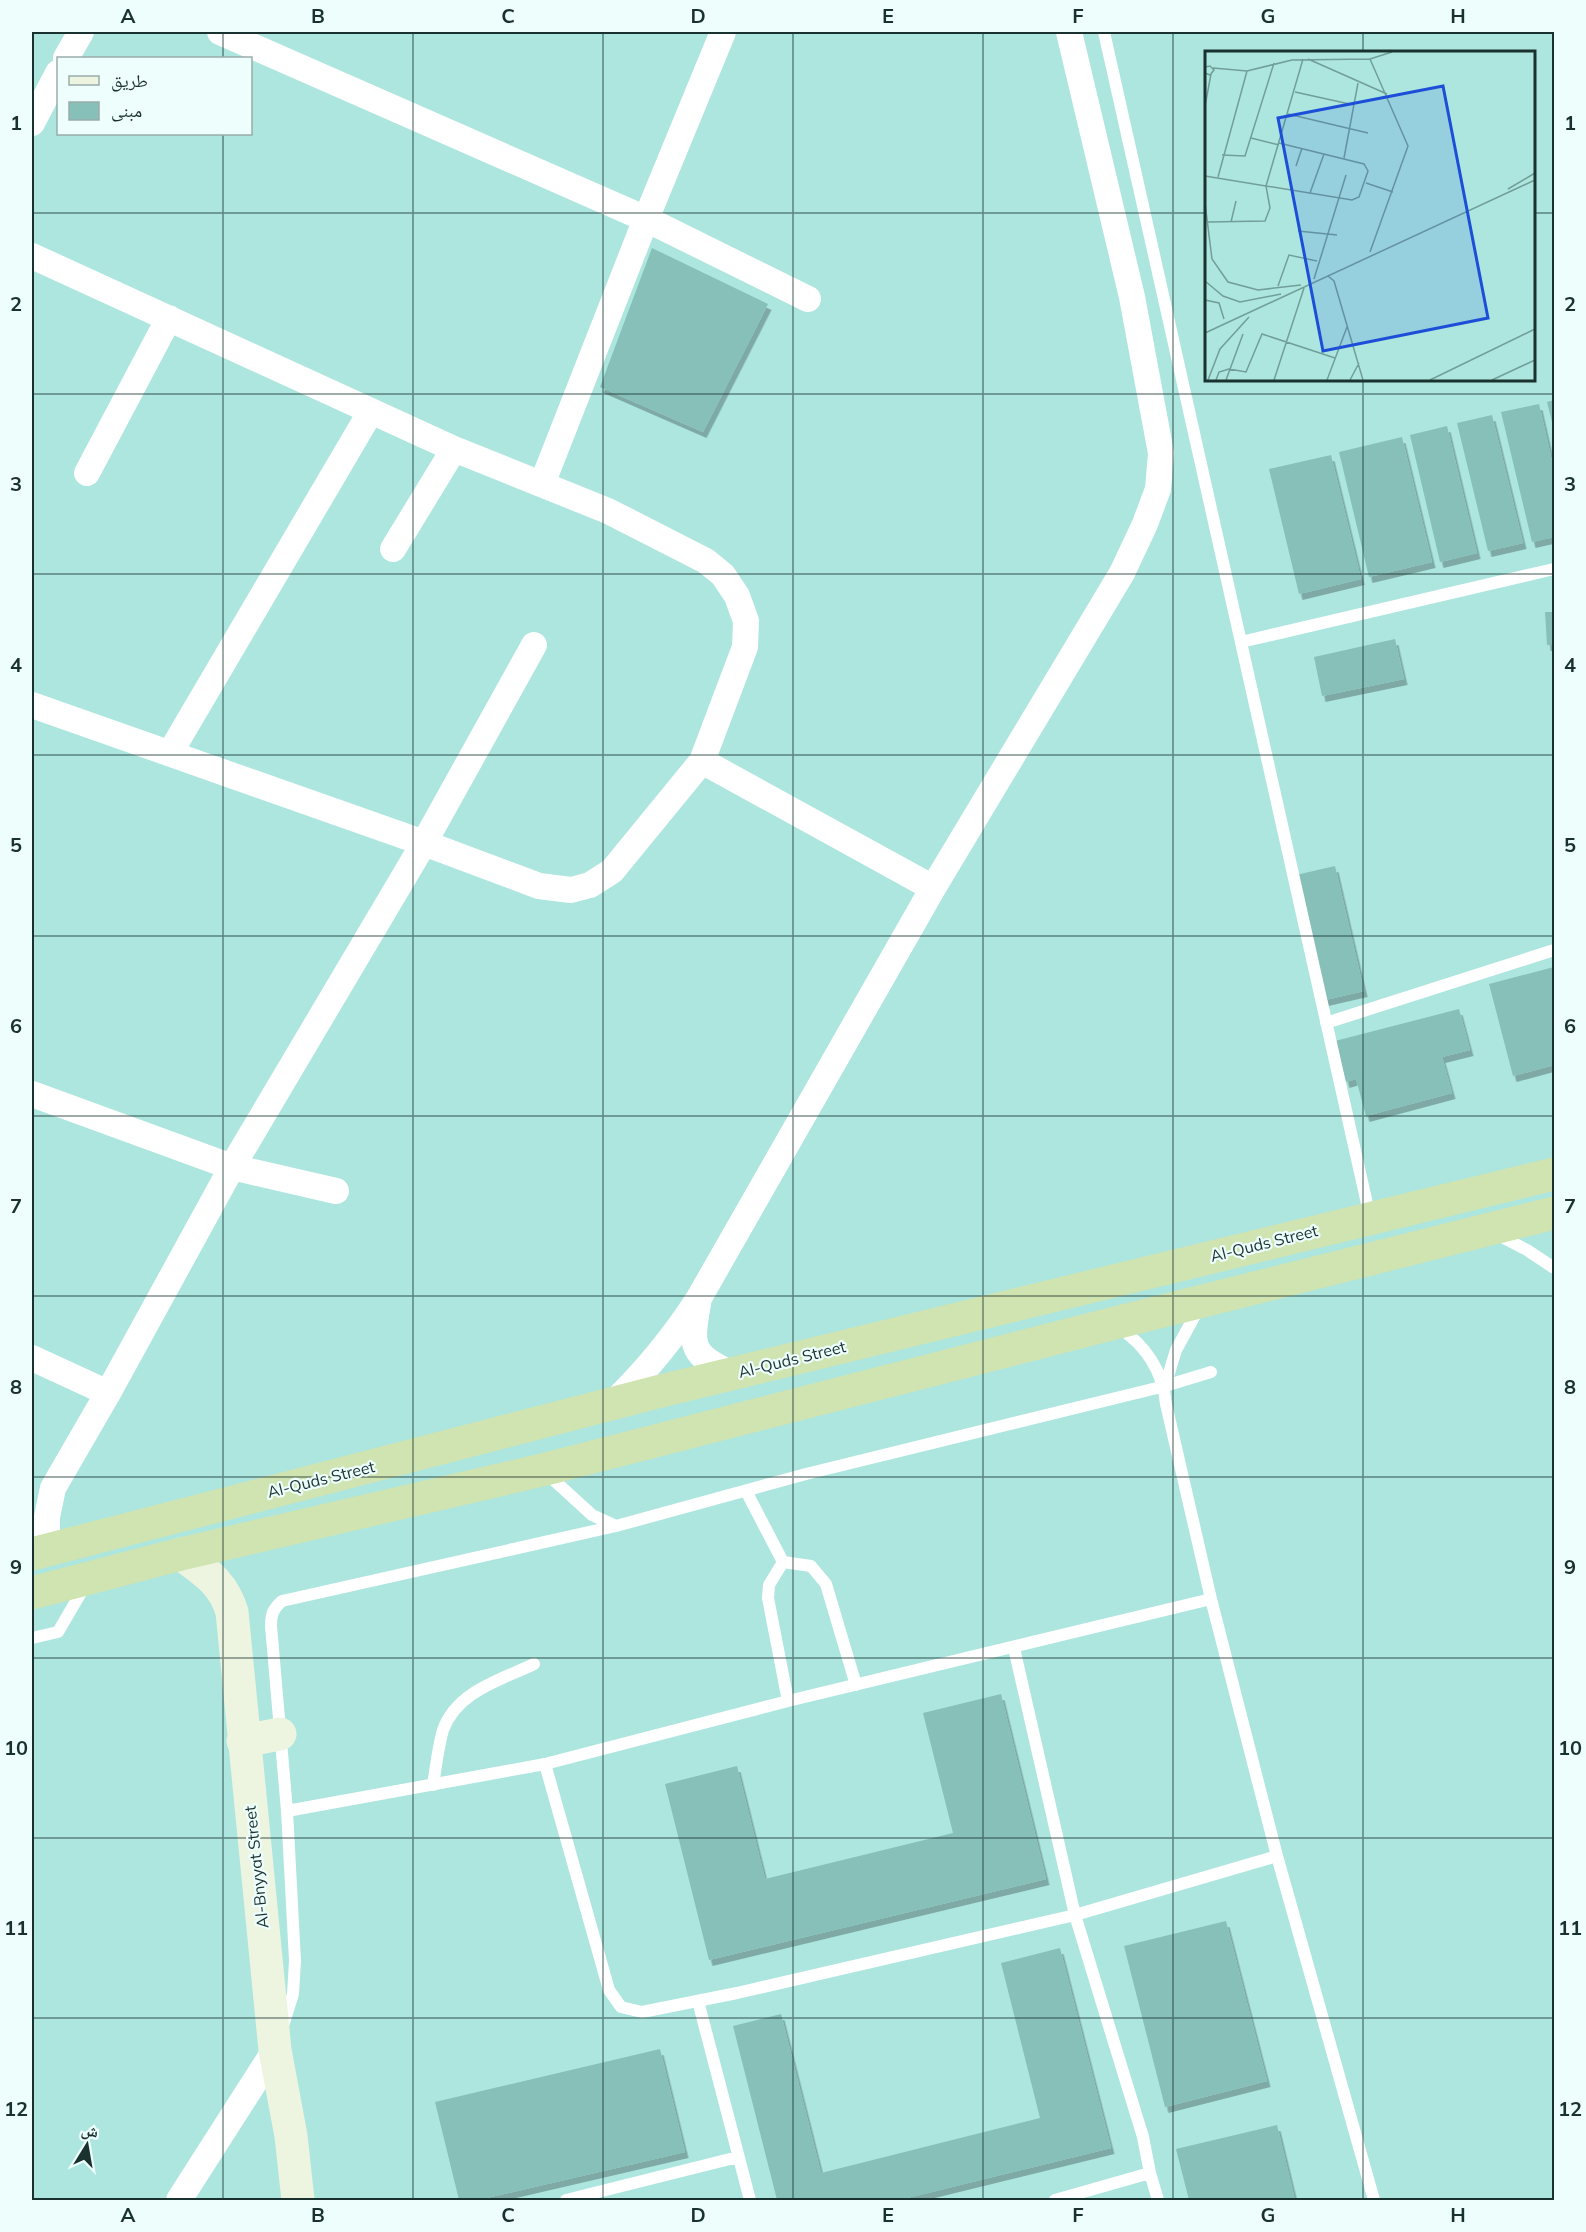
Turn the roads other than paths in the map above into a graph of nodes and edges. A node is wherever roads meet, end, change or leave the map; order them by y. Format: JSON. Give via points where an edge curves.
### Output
{"nodes":[{"id":1,"x":81,"y":32,"type":"edge"},
{"id":2,"x":220,"y":32,"type":"edge"},
{"id":3,"x":723,"y":32,"type":"edge"},
{"id":4,"x":1069,"y":32,"type":"edge"},
{"id":5,"x":1104,"y":32,"type":"edge"},
{"id":6,"x":67,"y":57,"type":"edge"},
{"id":7,"x":57,"y":75,"type":"edge"},
{"id":8,"x":32,"y":123,"type":"edge"},
{"id":9,"x":646,"y":219,"type":"junction"},
{"id":10,"x":32,"y":256,"type":"edge"},
{"id":11,"x":808,"y":299,"type":"dead end"},
{"id":12,"x":169,"y":318,"type":"junction"},
{"id":13,"x":371,"y":411,"type":"junction"},
{"id":14,"x":454,"y":449,"type":"junction"},
{"id":15,"x":87,"y":473,"type":"dead end"},
{"id":16,"x":542,"y":484,"type":"junction"},
{"id":17,"x":393,"y":549,"type":"dead end"},
{"id":18,"x":1554,"y":569,"type":"edge"},
{"id":19,"x":1241,"y":642,"type":"junction"},
{"id":20,"x":534,"y":645,"type":"dead end"},
{"id":21,"x":32,"y":705,"type":"edge"},
{"id":22,"x":170,"y":753,"type":"junction"},
{"id":23,"x":702,"y":761,"type":"junction"},
{"id":24,"x":424,"y":843,"type":"junction"},
{"id":25,"x":933,"y":888,"type":"junction"},
{"id":26,"x":1554,"y":950,"type":"edge"},
{"id":27,"x":1326,"y":1023,"type":"junction"},
{"id":28,"x":32,"y":1094,"type":"edge"},
{"id":29,"x":232,"y":1167,"type":"junction"},
{"id":30,"x":1554,"y":1174,"type":"edge"},
{"id":31,"x":336,"y":1191,"type":"dead end"},
{"id":32,"x":1554,"y":1213,"type":"edge"},
{"id":33,"x":1370,"y":1217,"type":"junction"},
{"id":34,"x":1487,"y":1230,"type":"junction"},
{"id":35,"x":1554,"y":1268,"type":"edge"},
{"id":36,"x":699,"y":1298,"type":"junction"},
{"id":37,"x":1204,"y":1302,"type":"junction"},
{"id":38,"x":1111,"y":1324,"type":"junction"},
{"id":39,"x":32,"y":1358,"type":"edge"},
{"id":40,"x":1211,"y":1372,"type":"dead end"},
{"id":41,"x":732,"y":1374,"type":"junction"},
{"id":42,"x":1165,"y":1386,"type":"junction"},
{"id":43,"x":108,"y":1394,"type":"junction"},
{"id":44,"x":612,"y":1404,"type":"junction"},
{"id":45,"x":542,"y":1470,"type":"junction"},
{"id":46,"x":746,"y":1491,"type":"junction"},
{"id":47,"x":616,"y":1526,"type":"junction"},
{"id":48,"x":36,"y":1552,"type":"edge"},
{"id":49,"x":181,"y":1554,"type":"junction"},
{"id":50,"x":783,"y":1562,"type":"junction"},
{"id":51,"x":89,"y":1578,"type":"junction"},
{"id":52,"x":32,"y":1593,"type":"edge"},
{"id":53,"x":1211,"y":1599,"type":"junction"},
{"id":54,"x":32,"y":1638,"type":"edge"},
{"id":55,"x":1014,"y":1648,"type":"junction"},
{"id":56,"x":534,"y":1664,"type":"dead end"},
{"id":57,"x":856,"y":1685,"type":"junction"},
{"id":58,"x":788,"y":1701,"type":"junction"},
{"id":59,"x":280,"y":1734,"type":"junction"},
{"id":60,"x":243,"y":1741,"type":"junction"},
{"id":61,"x":545,"y":1764,"type":"junction"},
{"id":62,"x":433,"y":1785,"type":"junction"},
{"id":63,"x":286,"y":1811,"type":"junction"},
{"id":64,"x":1277,"y":1856,"type":"junction"},
{"id":65,"x":1075,"y":1915,"type":"junction"},
{"id":66,"x":698,"y":2001,"type":"junction"},
{"id":67,"x":275,"y":2050,"type":"junction"},
{"id":68,"x":738,"y":2157,"type":"junction"},
{"id":69,"x":1150,"y":2173,"type":"junction"},
{"id":70,"x":179,"y":2200,"type":"edge"},
{"id":71,"x":298,"y":2200,"type":"edge"},
{"id":72,"x":566,"y":2200,"type":"edge"},
{"id":73,"x":750,"y":2200,"type":"edge"},
{"id":74,"x":1055,"y":2200,"type":"edge"},
{"id":75,"x":1158,"y":2200,"type":"edge"},
{"id":76,"x":1374,"y":2200,"type":"edge"}],
"edges":[{"from":1,"to":6,"type":"street"},
{"from":2,"to":9,"type":"street"},
{"from":3,"to":9,"type":"street"},
{"from":4,"to":25,"type":"street","via":[[1137,320],[1161,453],[1158,489],[1122,573]]},
{"from":5,"to":19,"type":"lane"},
{"from":7,"to":8,"type":"street"},
{"from":9,"to":11,"type":"street"},
{"from":9,"to":16,"type":"street"},
{"from":10,"to":12,"type":"street"},
{"from":12,"to":13,"type":"street"},
{"from":12,"to":15,"type":"street"},
{"from":13,"to":14,"type":"street"},
{"from":13,"to":22,"type":"street"},
{"from":14,"to":16,"type":"street"},
{"from":14,"to":17,"type":"street"},
{"from":16,"to":23,"type":"street","via":[[609,511],[705,561],[723,575],[737,596],[746,621],[745,647]]},
{"from":18,"to":19,"type":"lane"},
{"from":19,"to":27,"type":"lane"},
{"from":20,"to":24,"type":"street"},
{"from":21,"to":22,"type":"street"},
{"from":22,"to":24,"type":"street"},
{"from":23,"to":24,"type":"street","via":[[612,871],[590,885],[571,890],[539,886]]},
{"from":23,"to":25,"type":"street"},
{"from":24,"to":29,"type":"street"},
{"from":25,"to":36,"type":"street"},
{"from":26,"to":27,"type":"lane"},
{"from":27,"to":33,"type":"lane"},
{"from":28,"to":29,"type":"street"},
{"from":29,"to":31,"type":"street"},
{"from":29,"to":43,"type":"street"},
{"from":30,"to":33,"type":"highway","name":"Al-Quds Street"},
{"from":32,"to":34,"type":"highway"},
{"from":33,"to":41,"type":"highway","name":"Al-Quds Street"},
{"from":34,"to":35,"type":"lane"},
{"from":34,"to":37,"type":"highway"},
{"from":36,"to":41,"type":"street","via":[[695,1346],[707,1361]]},
{"from":36,"to":44,"type":"street","via":[[657,1358]]},
{"from":37,"to":38,"type":"highway"},
{"from":37,"to":42,"type":"lane","via":[[1184,1333]]},
{"from":38,"to":42,"type":"lane","via":[[1144,1350]]},
{"from":38,"to":45,"type":"highway"},
{"from":39,"to":43,"type":"street"},
{"from":40,"to":42,"type":"lane"},
{"from":41,"to":44,"type":"highway","name":"Al-Quds Street"},
{"from":42,"to":46,"type":"lane"},
{"from":42,"to":53,"type":"lane"},
{"from":43,"to":48,"type":"street","via":[[53,1488]]},
{"from":44,"to":48,"type":"highway","name":"Al-Quds Street"},
{"from":45,"to":47,"type":"lane","via":[[592,1515]]},
{"from":45,"to":49,"type":"highway"},
{"from":46,"to":47,"type":"lane"},
{"from":46,"to":50,"type":"lane"},
{"from":47,"to":59,"type":"lane","via":[[282,1601],[271,1615]]},
{"from":49,"to":51,"type":"highway"},
{"from":49,"to":60,"type":"main road","name":"Al-Bnyyat Street","via":[[220,1585],[228,1597]]},
{"from":50,"to":57,"type":"lane","via":[[811,1566],[826,1584]]},
{"from":50,"to":58,"type":"lane","via":[[769,1585],[768,1598]]},
{"from":51,"to":52,"type":"highway"},
{"from":51,"to":54,"type":"lane","via":[[58,1632]]},
{"from":53,"to":55,"type":"lane"},
{"from":53,"to":64,"type":"lane"},
{"from":55,"to":57,"type":"lane"},
{"from":55,"to":65,"type":"lane"},
{"from":56,"to":62,"type":"lane","via":[[476,1691],[458,1705],[442,1733]]},
{"from":57,"to":58,"type":"lane"},
{"from":58,"to":61,"type":"lane"},
{"from":59,"to":60,"type":"main road"},
{"from":59,"to":63,"type":"lane"},
{"from":60,"to":67,"type":"main road","name":"Al-Bnyyat Street"},
{"from":61,"to":62,"type":"lane"},
{"from":61,"to":66,"type":"lane","via":[[609,1990],[621,2007],[642,2012]]},
{"from":62,"to":63,"type":"lane"},
{"from":63,"to":67,"type":"lane","via":[[294,1983]]},
{"from":64,"to":65,"type":"lane"},
{"from":64,"to":76,"type":"lane"},
{"from":65,"to":66,"type":"lane"},
{"from":65,"to":69,"type":"lane","via":[[1143,2137]]},
{"from":66,"to":68,"type":"lane"},
{"from":67,"to":70,"type":"street"},
{"from":67,"to":71,"type":"main road","name":"Al-Bnyyat Street"},
{"from":68,"to":72,"type":"lane"},
{"from":68,"to":73,"type":"lane"},
{"from":69,"to":74,"type":"lane"},
{"from":69,"to":75,"type":"lane"}]}
